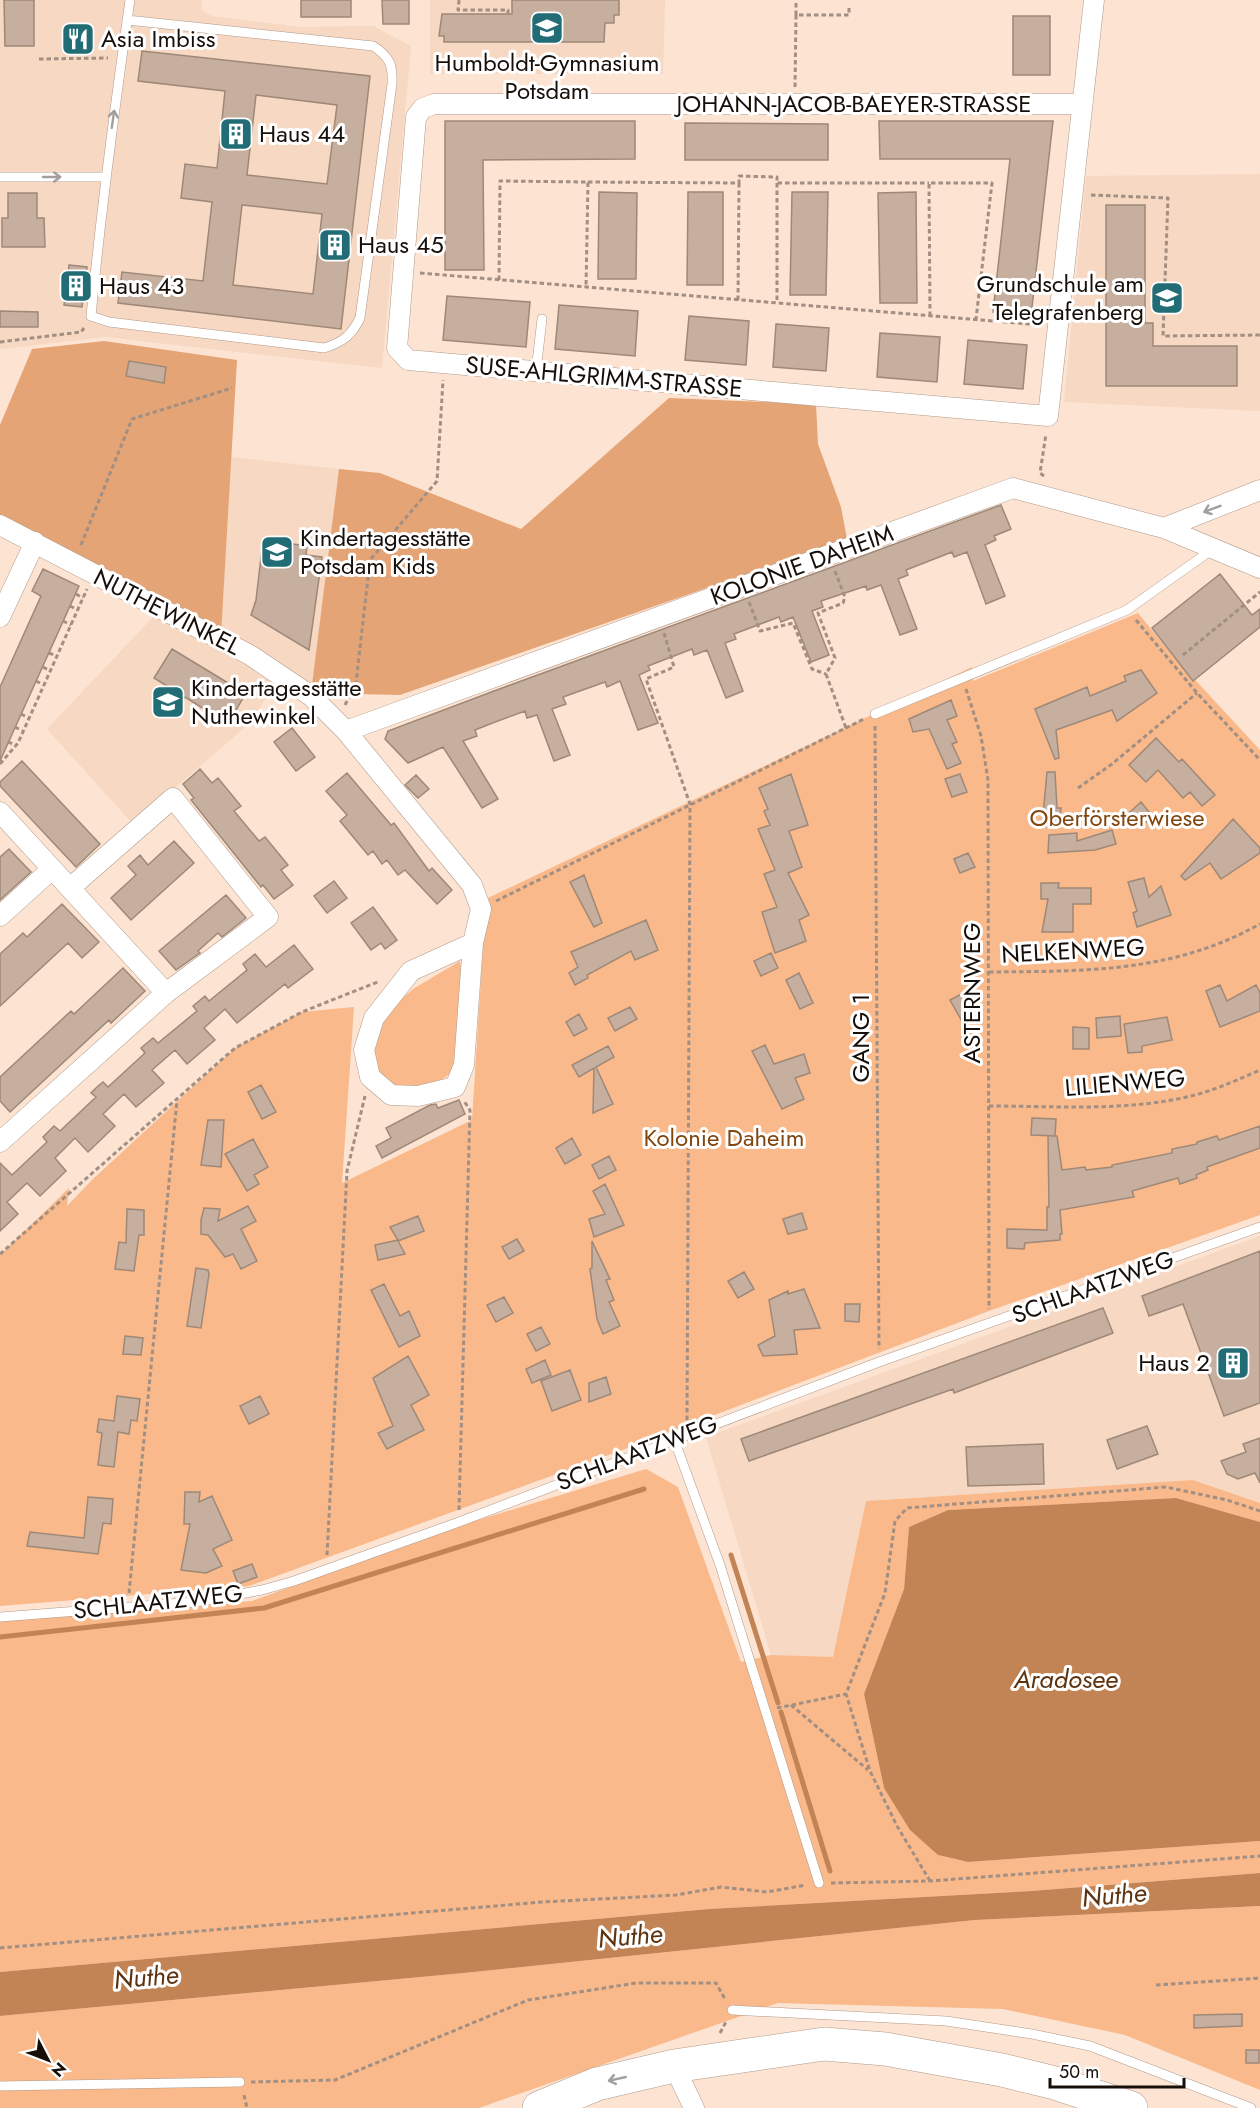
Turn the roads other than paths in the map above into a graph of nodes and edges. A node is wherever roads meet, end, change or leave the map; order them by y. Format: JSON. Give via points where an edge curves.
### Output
{"nodes":[{"id":1,"x":130,"y":0,"type":"edge"},
{"id":2,"x":1094,"y":0,"type":"edge"},
{"id":3,"x":127,"y":20,"type":"junction"},
{"id":4,"x":1081,"y":104,"type":"junction"},
{"id":5,"x":416,"y":117,"type":"joint"},
{"id":6,"x":0,"y":177,"type":"edge"},
{"id":7,"x":105,"y":177,"type":"junction"},
{"id":8,"x":542,"y":319,"type":"dead end"},
{"id":9,"x":536,"y":371,"type":"junction"},
{"id":10,"x":1260,"y":490,"type":"edge"},
{"id":11,"x":0,"y":525,"type":"edge"},
{"id":12,"x":1164,"y":528,"type":"junction"},
{"id":13,"x":34,"y":542,"type":"junction"},
{"id":14,"x":1215,"y":547,"type":"junction"},
{"id":15,"x":1260,"y":567,"type":"edge"},
{"id":16,"x":0,"y":617,"type":"edge"},
{"id":17,"x":875,"y":714,"type":"road end"},
{"id":18,"x":341,"y":726,"type":"junction"},
{"id":19,"x":0,"y":812,"type":"edge"},
{"id":20,"x":52,"y":868,"type":"junction"},
{"id":21,"x":70,"y":888,"type":"junction"},
{"id":22,"x":0,"y":916,"type":"edge"},
{"id":23,"x":473,"y":943,"type":"junction"},
{"id":24,"x":166,"y":993,"type":"junction"},
{"id":25,"x":0,"y":1142,"type":"edge"},
{"id":26,"x":1260,"y":1227,"type":"edge"},
{"id":27,"x":674,"y":1439,"type":"junction"},
{"id":28,"x":0,"y":1617,"type":"edge"},
{"id":29,"x":819,"y":1883,"type":"road end"},
{"id":30,"x":732,"y":2010,"type":"road end"},
{"id":31,"x":674,"y":2066,"type":"junction"},
{"id":32,"x":240,"y":2082,"type":"road end"},
{"id":33,"x":0,"y":2086,"type":"edge"},
{"id":34,"x":538,"y":2108,"type":"edge"},
{"id":35,"x":694,"y":2108,"type":"edge"},
{"id":36,"x":1131,"y":2108,"type":"edge"},
{"id":37,"x":1251,"y":2108,"type":"edge"}],
"edges":[{"from":1,"to":3,"type":"lane"},
{"from":2,"to":4,"type":"street"},
{"from":7,"to":3,"type":"lane","one_way":true},
{"from":3,"to":7,"type":"lane","via":[[373,46],[386,55],[393,67],[392,84],[360,318],[354,331],[342,342],[324,348],[109,322],[91,316]]},
{"from":4,"to":5,"type":"street","name":"JOHANN-JACOB-BAEYER-STRASSE","via":[[434,104],[423,108]]},
{"from":4,"to":9,"type":"street","name":"SUSE-AHLGRIMM-STRASSE","via":[[1048,416]]},
{"from":5,"to":9,"type":"street","name":"SUSE-AHLGRIMM-STRASSE","via":[[397,348],[408,360]]},
{"from":6,"to":7,"type":"lane","one_way":true},
{"from":8,"to":9,"type":"lane"},
{"from":10,"to":12,"type":"street","one_way":true},
{"from":11,"to":13,"type":"street","name":"NUTHEWINKEL"},
{"from":12,"to":14,"type":"street","name":"KOLONIE DAHEIM"},
{"from":12,"to":18,"type":"street","name":"KOLONIE DAHEIM","via":[[1013,488],[658,617]]},
{"from":13,"to":16,"type":"street"},
{"from":13,"to":18,"type":"street","name":"NUTHEWINKEL","via":[[250,655],[311,696]]},
{"from":14,"to":15,"type":"street","name":"KOLONIE DAHEIM"},
{"from":14,"to":17,"type":"lane","via":[[1127,610]]},
{"from":18,"to":23,"type":"street","name":"NUTHEWINKEL","via":[[472,885],[481,909]]},
{"from":19,"to":20,"type":"street"},
{"from":20,"to":21,"type":"street"},
{"from":20,"to":22,"type":"street"},
{"from":21,"to":24,"type":"street"},
{"from":21,"to":24,"type":"street","via":[[173,798],[268,917]]},
{"from":23,"to":23,"type":"street","via":[[411,971],[374,1018],[364,1050],[370,1077],[391,1095],[418,1096],[455,1087],[464,1065]]},
{"from":24,"to":25,"type":"street"},
{"from":26,"to":27,"type":"lane","name":"SCHLAATZWEG"},
{"from":27,"to":28,"type":"lane","name":"SCHLAATZWEG","via":[[459,1522],[262,1590],[229,1597]]},
{"from":27,"to":29,"type":"lane","via":[[720,1565]]},
{"from":30,"to":37,"type":"lane","via":[[946,2021],[1032,2034],[1090,2046]]},
{"from":31,"to":34,"type":"highway","one_way":true,"via":[[597,2084]]},
{"from":31,"to":35,"type":"street"},
{"from":31,"to":36,"type":"highway","via":[[824,2044],[885,2049],[1002,2070]]},
{"from":32,"to":33,"type":"lane"}]}
